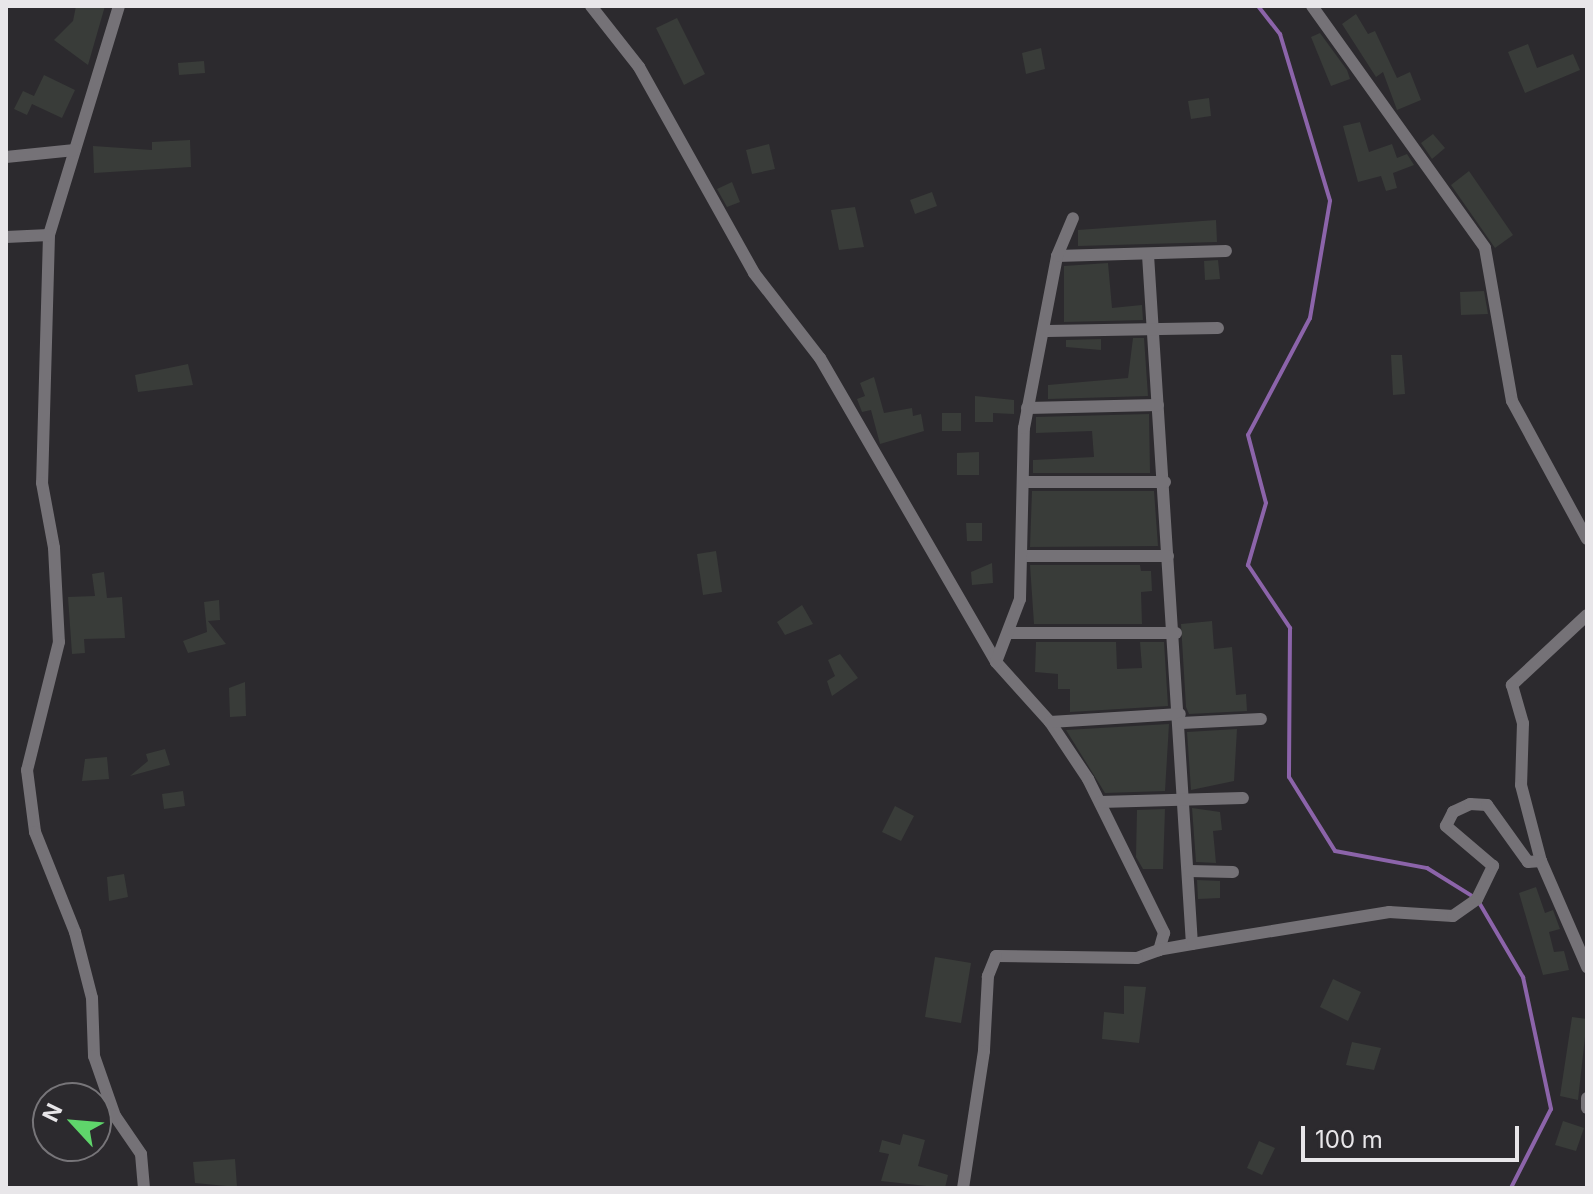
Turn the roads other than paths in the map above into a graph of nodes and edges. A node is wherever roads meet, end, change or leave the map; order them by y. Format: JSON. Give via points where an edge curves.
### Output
{"nodes":[{"id":1,"x":119,"y":6,"type":"edge"},
{"id":2,"x":591,"y":6,"type":"edge"},
{"id":3,"x":1312,"y":6,"type":"edge"},
{"id":4,"x":75,"y":150,"type":"junction"},
{"id":5,"x":6,"y":157,"type":"edge"},
{"id":6,"x":1073,"y":218,"type":"dead end"},
{"id":7,"x":49,"y":235,"type":"junction"},
{"id":8,"x":6,"y":237,"type":"edge"},
{"id":9,"x":1226,"y":251,"type":"dead end"},
{"id":10,"x":1148,"y":255,"type":"junction"},
{"id":11,"x":1057,"y":256,"type":"junction"},
{"id":12,"x":1218,"y":328,"type":"dead end"},
{"id":13,"x":1151,"y":330,"type":"junction"},
{"id":14,"x":1047,"y":331,"type":"junction"},
{"id":15,"x":1158,"y":405,"type":"junction"},
{"id":16,"x":1027,"y":408,"type":"junction"},
{"id":17,"x":1026,"y":482,"type":"junction"},
{"id":18,"x":1165,"y":482,"type":"junction"},
{"id":19,"x":1587,"y":539,"type":"edge"},
{"id":20,"x":1025,"y":556,"type":"junction"},
{"id":21,"x":1168,"y":556,"type":"junction"},
{"id":22,"x":1587,"y":615,"type":"edge"},
{"id":23,"x":1010,"y":633,"type":"junction"},
{"id":24,"x":1176,"y":633,"type":"junction"},
{"id":25,"x":996,"y":662,"type":"junction"},
{"id":26,"x":1181,"y":718,"type":"junction"},
{"id":27,"x":1261,"y":719,"type":"dead end"},
{"id":28,"x":1050,"y":722,"type":"junction"},
{"id":29,"x":1185,"y":798,"type":"junction"},
{"id":30,"x":1243,"y":798,"type":"dead end"},
{"id":31,"x":1100,"y":802,"type":"junction"},
{"id":32,"x":1541,"y":861,"type":"junction"},
{"id":33,"x":1189,"y":871,"type":"junction"},
{"id":34,"x":1233,"y":872,"type":"dead end"},
{"id":35,"x":1192,"y":944,"type":"junction"},
{"id":36,"x":1159,"y":950,"type":"junction"},
{"id":37,"x":1587,"y":967,"type":"edge"},
{"id":38,"x":1587,"y":1098,"type":"edge"},
{"id":39,"x":1587,"y":1108,"type":"edge"},
{"id":40,"x":144,"y":1188,"type":"edge"},
{"id":41,"x":963,"y":1188,"type":"edge"}],
"edges":[{"from":1,"to":4,"type":"street"},
{"from":2,"to":25,"type":"street","via":[[639,67],[754,273],[820,358]]},
{"from":3,"to":19,"type":"street","via":[[1485,248],[1512,401]]},
{"from":4,"to":5,"type":"street"},
{"from":4,"to":7,"type":"street"},
{"from":6,"to":11,"type":"street"},
{"from":7,"to":8,"type":"street"},
{"from":7,"to":40,"type":"street","via":[[42,454],[59,642],[27,770],[35,832],[75,932],[92,998],[94,1056],[115,1116],[141,1154]]},
{"from":9,"to":10,"type":"street"},
{"from":10,"to":11,"type":"street"},
{"from":10,"to":13,"type":"street"},
{"from":11,"to":14,"type":"street"},
{"from":12,"to":13,"type":"street"},
{"from":13,"to":14,"type":"street"},
{"from":13,"to":15,"type":"street"},
{"from":14,"to":16,"type":"street"},
{"from":15,"to":16,"type":"street"},
{"from":15,"to":18,"type":"street"},
{"from":16,"to":17,"type":"street"},
{"from":17,"to":18,"type":"street"},
{"from":17,"to":20,"type":"street"},
{"from":18,"to":21,"type":"street"},
{"from":20,"to":21,"type":"street"},
{"from":20,"to":23,"type":"street"},
{"from":21,"to":24,"type":"street"},
{"from":22,"to":32,"type":"street","via":[[1512,685],[1523,723],[1521,785]]},
{"from":23,"to":24,"type":"street"},
{"from":23,"to":25,"type":"street"},
{"from":24,"to":26,"type":"street"},
{"from":25,"to":28,"type":"street"},
{"from":26,"to":27,"type":"street"},
{"from":26,"to":28,"type":"street"},
{"from":26,"to":29,"type":"street"},
{"from":28,"to":31,"type":"street"},
{"from":29,"to":30,"type":"street"},
{"from":29,"to":31,"type":"street"},
{"from":29,"to":33,"type":"street"},
{"from":31,"to":36,"type":"street","via":[[1164,933]]},
{"from":32,"to":35,"type":"street","via":[[1528,862],[1487,805],[1470,804],[1453,812],[1446,826],[1493,866],[1477,899],[1453,916],[1389,912]]},
{"from":32,"to":37,"type":"street"},
{"from":33,"to":34,"type":"street"},
{"from":33,"to":35,"type":"street"},
{"from":35,"to":36,"type":"street"},
{"from":36,"to":41,"type":"street","via":[[1137,958],[996,956],[988,976],[984,1051]]},
{"from":38,"to":39,"type":"street"}]}
